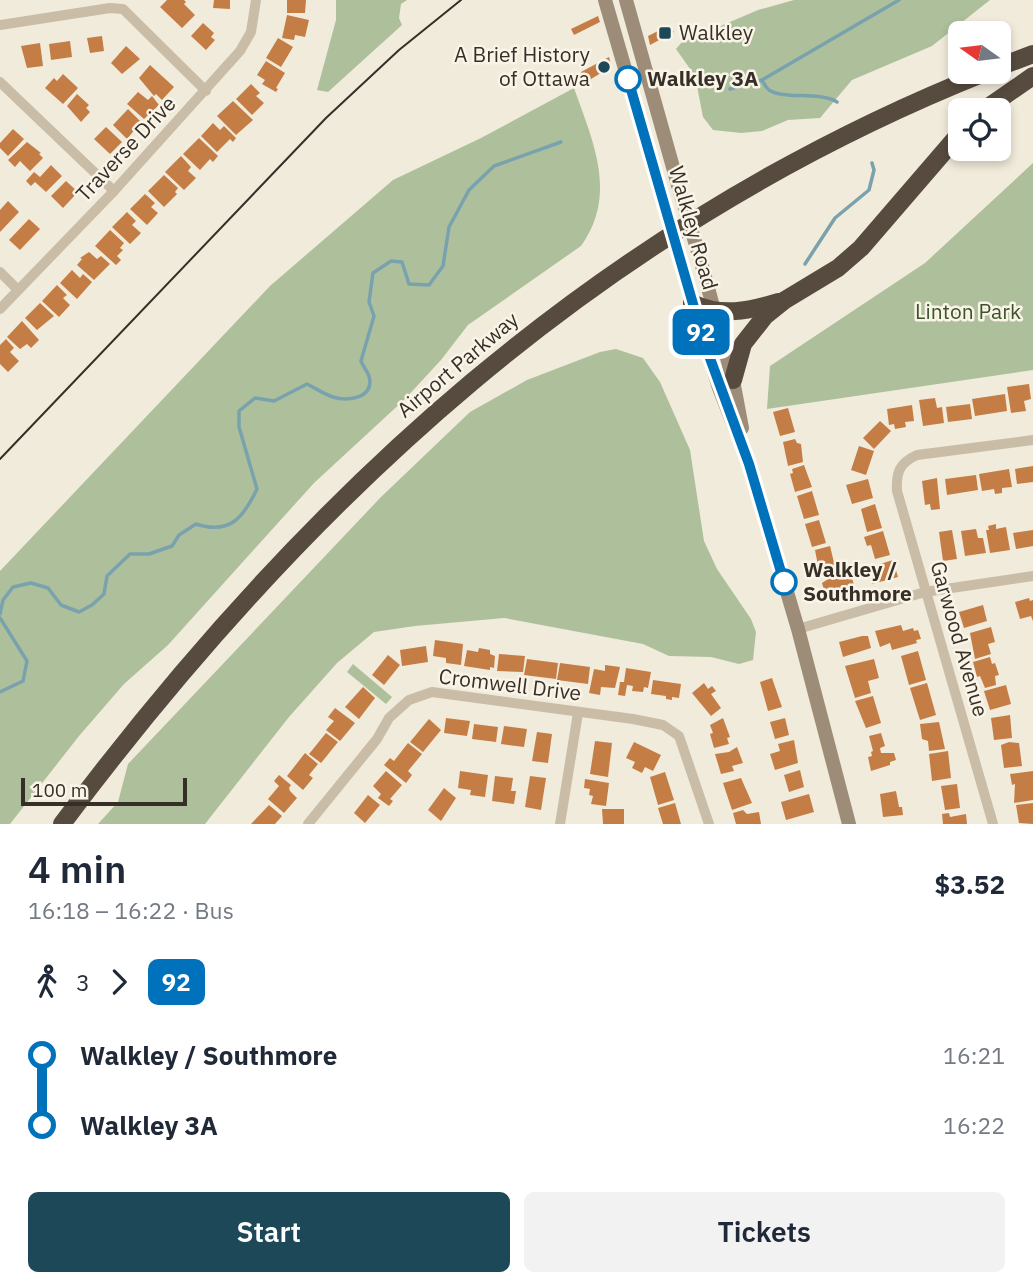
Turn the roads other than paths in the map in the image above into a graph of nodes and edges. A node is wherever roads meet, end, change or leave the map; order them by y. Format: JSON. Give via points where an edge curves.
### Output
{"nodes":[{"id":1,"x":256,"y":0,"type":"edge"},
{"id":2,"x":605,"y":0,"type":"edge"},
{"id":3,"x":626,"y":0,"type":"edge"},
{"id":4,"x":0,"y":25,"type":"edge"},
{"id":5,"x":1033,"y":54,"type":"edge"},
{"id":6,"x":1012,"y":62,"type":"edge"},
{"id":7,"x":1033,"y":76,"type":"edge"},
{"id":8,"x":0,"y":82,"type":"edge"},
{"id":9,"x":960,"y":84,"type":"edge"},
{"id":10,"x":206,"y":91,"type":"junction"},
{"id":11,"x":1001,"y":98,"type":"edge"},
{"id":12,"x":948,"y":147,"type":"edge"},
{"id":13,"x":114,"y":191,"type":"junction"},
{"id":14,"x":0,"y":272,"type":"edge"},
{"id":15,"x":18,"y":290,"type":"junction"},
{"id":16,"x":785,"y":300,"type":"junction"},
{"id":17,"x":692,"y":303,"type":"junction"},
{"id":18,"x":0,"y":309,"type":"edge"},
{"id":19,"x":715,"y":311,"type":"junction"},
{"id":20,"x":733,"y":380,"type":"junction"},
{"id":21,"x":1033,"y":440,"type":"edge"},
{"id":22,"x":749,"y":464,"type":"junction"},
{"id":23,"x":1033,"y":576,"type":"edge"},
{"id":24,"x":925,"y":592,"type":"junction"},
{"id":25,"x":798,"y":629,"type":"junction"},
{"id":26,"x":578,"y":713,"type":"junction"},
{"id":27,"x":62,"y":824,"type":"edge"},
{"id":28,"x":308,"y":824,"type":"edge"},
{"id":29,"x":560,"y":824,"type":"edge"},
{"id":30,"x":709,"y":824,"type":"edge"},
{"id":31,"x":849,"y":824,"type":"edge"},
{"id":32,"x":993,"y":824,"type":"edge"}],
"edges":[{"from":1,"to":10,"type":"street","name":"Traverse Drive","via":[[251,32]]},
{"from":2,"to":17,"type":"main road","name":"Walkley Road","bridge":true},
{"from":3,"to":19,"type":"main road","name":"Walkley Road","bridge":true},
{"from":4,"to":10,"type":"street","via":[[123,9]]},
{"from":5,"to":6,"type":"highway"},
{"from":7,"to":11,"type":"highway"},
{"from":8,"to":13,"type":"street"},
{"from":9,"to":27,"type":"highway","name":"Airport Parkway","via":[[884,117],[727,200],[611,274],[481,373],[339,502],[240,606]]},
{"from":10,"to":13,"type":"street","name":"Traverse Drive"},
{"from":12,"to":16,"type":"highway","via":[[861,248],[825,277]]},
{"from":13,"to":15,"type":"street","name":"Traverse Drive"},
{"from":14,"to":15,"type":"street"},
{"from":15,"to":18,"type":"street","name":"Traverse Drive"},
{"from":16,"to":19,"type":"highway","via":[[742,311]]},
{"from":16,"to":20,"type":"highway","via":[[746,338]]},
{"from":17,"to":19,"type":"highway"},
{"from":17,"to":22,"type":"main road","name":"Walkley Road"},
{"from":19,"to":20,"type":"main road","name":"Walkley Road"},
{"from":20,"to":22,"type":"main road","name":"Walkley Road"},
{"from":21,"to":24,"type":"street","name":"Garwood Avenue","via":[[917,455],[901,465],[897,491]]},
{"from":22,"to":25,"type":"main road","name":"Walkley Road"},
{"from":23,"to":24,"type":"street"},
{"from":24,"to":25,"type":"street"},
{"from":24,"to":32,"type":"street","name":"Garwood Avenue"},
{"from":25,"to":31,"type":"main road","name":"Walkley Road"},
{"from":26,"to":28,"type":"street","name":"Cromwell Drive","via":[[432,692],[409,700],[389,718]]},
{"from":26,"to":29,"type":"street"},
{"from":26,"to":30,"type":"street","name":"Cromwell Drive","via":[[650,722],[679,736]]}]}
